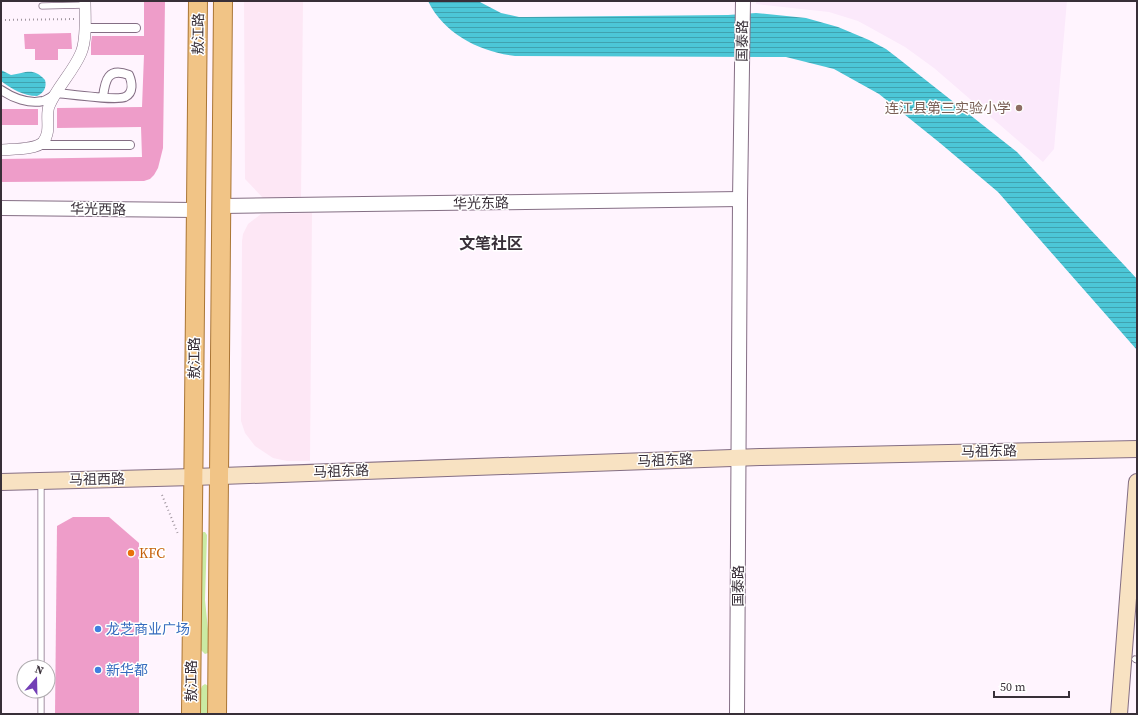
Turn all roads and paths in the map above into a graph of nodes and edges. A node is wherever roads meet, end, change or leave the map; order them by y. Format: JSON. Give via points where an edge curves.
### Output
{"nodes":[{"id":1,"x":198,"y":1,"type":"edge"},
{"id":2,"x":224,"y":1,"type":"edge"},
{"id":3,"x":85,"y":3,"type":"edge"},
{"id":4,"x":743,"y":3,"type":"edge"},
{"id":5,"x":42,"y":6,"type":"dead end"},
{"id":6,"x":1,"y":20,"type":"edge"},
{"id":7,"x":85,"y":24,"type":"junction"},
{"id":8,"x":136,"y":28,"type":"dead end"},
{"id":9,"x":1,"y":90,"type":"edge"},
{"id":10,"x":56,"y":94,"type":"junction"},
{"id":11,"x":103,"y":97,"type":"dead end"},
{"id":12,"x":38,"y":145,"type":"junction"},
{"id":13,"x":130,"y":145,"type":"dead end"},
{"id":14,"x":1,"y":150,"type":"edge"},
{"id":15,"x":740,"y":199,"type":"junction"},
{"id":16,"x":222,"y":206,"type":"junction"},
{"id":17,"x":1,"y":208,"type":"edge"},
{"id":18,"x":195,"y":210,"type":"junction"},
{"id":19,"x":1137,"y":448,"type":"edge"},
{"id":20,"x":738,"y":458,"type":"junction"},
{"id":21,"x":218,"y":476,"type":"junction"},
{"id":22,"x":194,"y":477,"type":"junction"},
{"id":23,"x":42,"y":481,"type":"junction"},
{"id":24,"x":1,"y":482,"type":"edge"},
{"id":25,"x":1137,"y":482,"type":"edge"},
{"id":26,"x":162,"y":495,"type":"dead end"},
{"id":27,"x":178,"y":534,"type":"dead end"},
{"id":28,"x":1137,"y":630,"type":"edge"},
{"id":29,"x":41,"y":659,"type":"edge"},
{"id":30,"x":1136,"y":659,"type":"edge"},
{"id":31,"x":41,"y":699,"type":"edge"},
{"id":32,"x":41,"y":714,"type":"edge"},
{"id":33,"x":191,"y":714,"type":"edge"},
{"id":34,"x":217,"y":714,"type":"edge"},
{"id":35,"x":737,"y":714,"type":"edge"},
{"id":36,"x":1119,"y":714,"type":"edge"},
{"id":37,"x":1130,"y":714,"type":"edge"}],
"edges":[{"from":1,"to":18,"type":"main road","name":"敖江路"},
{"from":2,"to":16,"type":"main road","name":"敖江路"},
{"from":3,"to":5,"type":"lane"},
{"from":3,"to":7,"type":"street"},
{"from":4,"to":15,"type":"street","name":"国泰路"},
{"from":6,"to":7,"type":"path"},
{"from":7,"to":8,"type":"street"},
{"from":7,"to":10,"type":"street","via":[[82,52]]},
{"from":9,"to":10,"type":"street","via":[[20,100],[31,102],[44,101]]},
{"from":10,"to":11,"type":"street"},
{"from":10,"to":12,"type":"street","via":[[48,108],[47,134]]},
{"from":12,"to":13,"type":"street"},
{"from":12,"to":14,"type":"street"},
{"from":15,"to":16,"type":"street","name":"华光东路"},
{"from":15,"to":20,"type":"street","name":"国泰路"},
{"from":16,"to":21,"type":"main road","name":"敖江路"},
{"from":17,"to":18,"type":"street","name":"华光西路"},
{"from":18,"to":22,"type":"main road","name":"敖江路"},
{"from":19,"to":20,"type":"main road","name":"马祖东路"},
{"from":20,"to":21,"type":"main road","name":"马祖东路"},
{"from":20,"to":35,"type":"street","name":"国泰路"},
{"from":21,"to":22,"type":"main road","name":"马祖东路"},
{"from":21,"to":34,"type":"main road","name":"敖江路"},
{"from":22,"to":23,"type":"main road","name":"马祖西路"},
{"from":22,"to":33,"type":"main road","name":"敖江路"},
{"from":23,"to":24,"type":"main road","name":"马祖西路"},
{"from":23,"to":29,"type":"lane"},
{"from":25,"to":36,"type":"main road"},
{"from":26,"to":27,"type":"path"},
{"from":28,"to":30,"type":"main road"},
{"from":30,"to":37,"type":"main road"},
{"from":31,"to":32,"type":"lane"}]}
